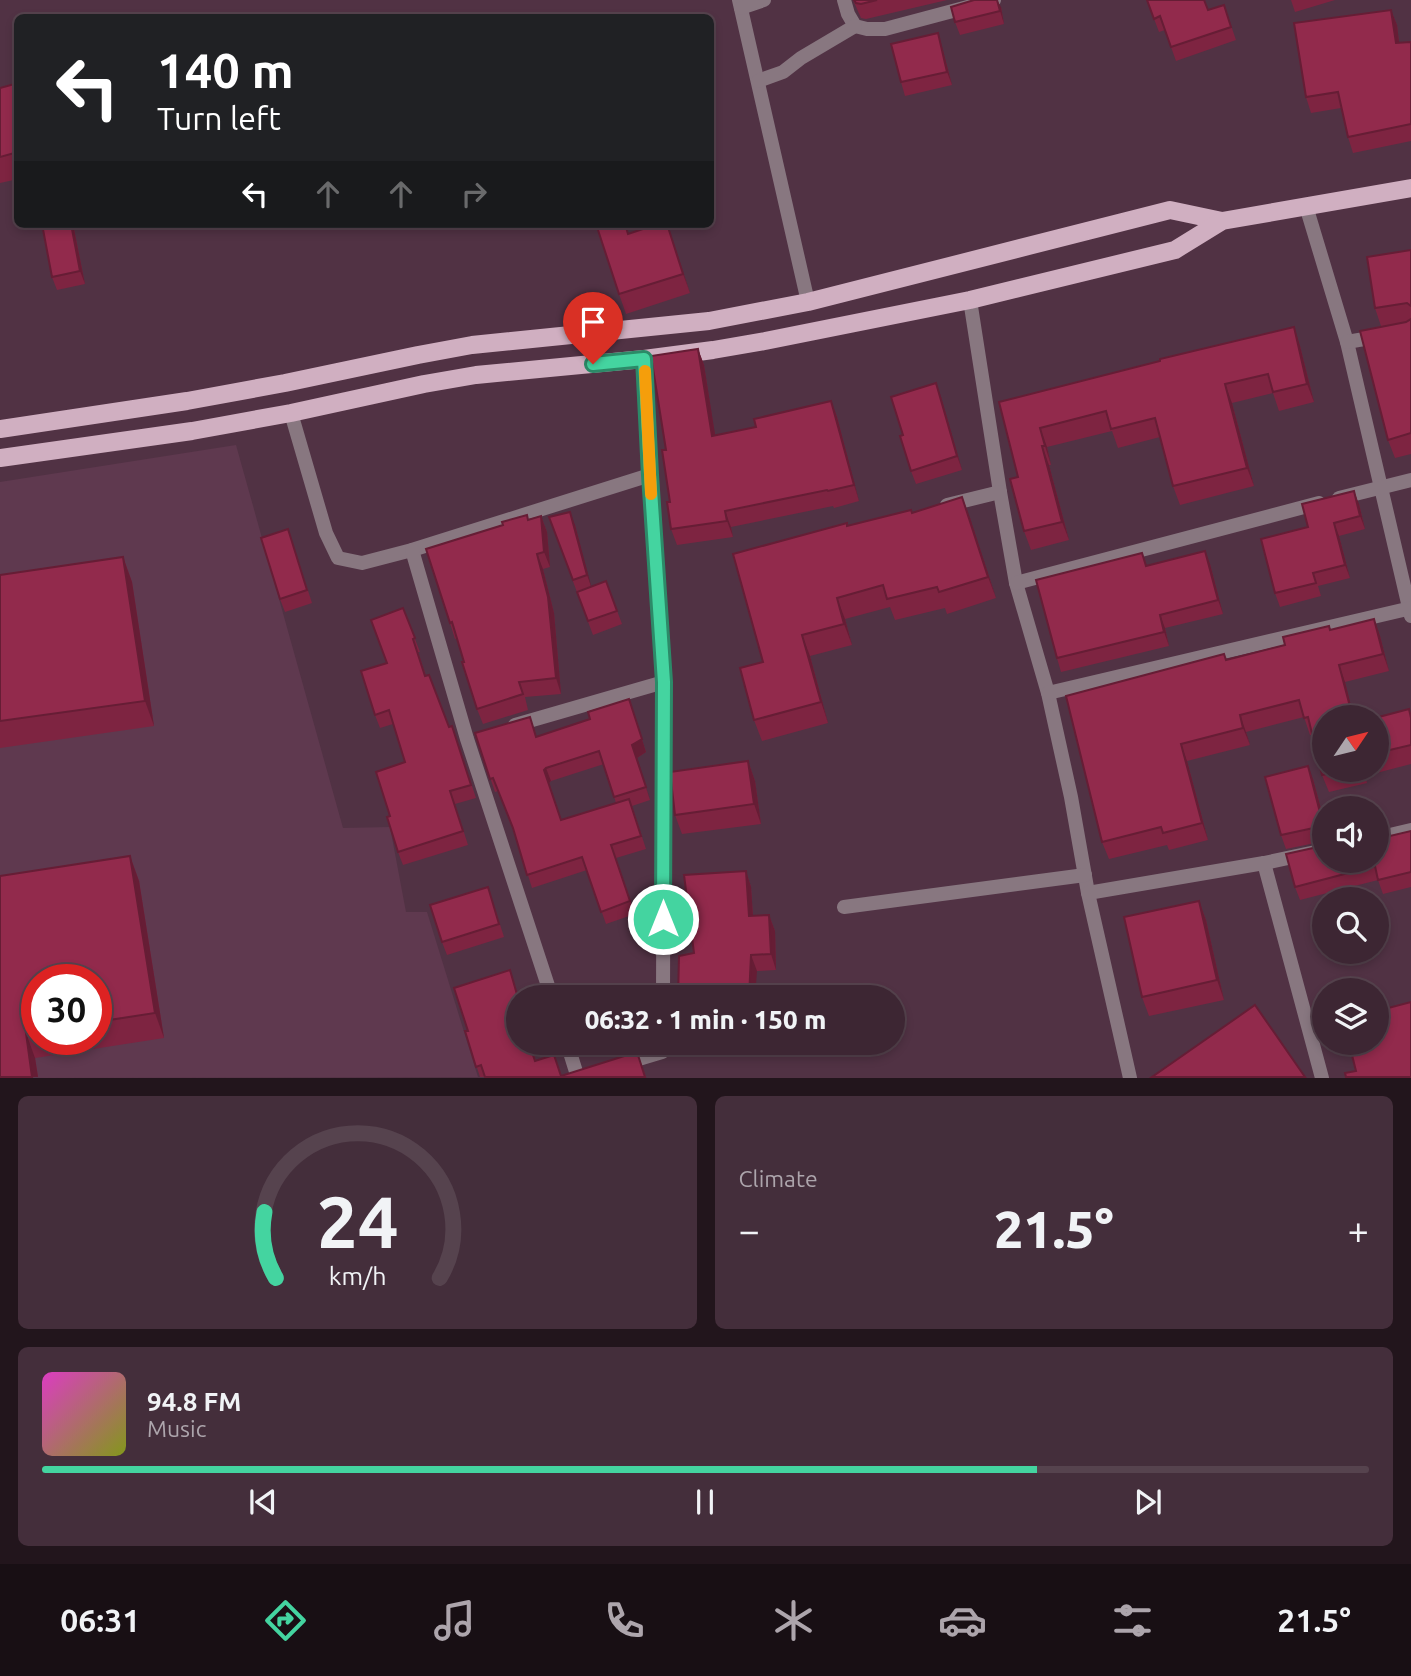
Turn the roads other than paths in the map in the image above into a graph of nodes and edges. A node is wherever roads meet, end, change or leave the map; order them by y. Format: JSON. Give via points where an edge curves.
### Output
{"nodes":[{"id":1,"x":764,"y":0,"type":"edge"},
{"id":2,"x":844,"y":0,"type":"edge"},
{"id":3,"x":994,"y":0,"type":"edge"},
{"id":4,"x":740,"y":4,"type":"edge"},
{"id":5,"x":855,"y":26,"type":"junction"},
{"id":6,"x":758,"y":81,"type":"junction"},
{"id":7,"x":1411,"y":188,"type":"edge"},
{"id":8,"x":1306,"y":206,"type":"junction"},
{"id":9,"x":1222,"y":221,"type":"junction"},
{"id":10,"x":970,"y":300,"type":"junction"},
{"id":11,"x":808,"y":302,"type":"junction"},
{"id":12,"x":1411,"y":331,"type":"edge"},
{"id":13,"x":1347,"y":342,"type":"junction"},
{"id":14,"x":644,"y":359,"type":"junction"},
{"id":15,"x":290,"y":413,"type":"junction"},
{"id":16,"x":0,"y":429,"type":"edge"},
{"id":17,"x":0,"y":458,"type":"edge"},
{"id":18,"x":650,"y":475,"type":"junction"},
{"id":19,"x":1411,"y":480,"type":"edge"},
{"id":20,"x":1382,"y":486,"type":"junction"},
{"id":21,"x":1000,"y":492,"type":"junction"},
{"id":22,"x":932,"y":509,"type":"edge"},
{"id":23,"x":412,"y":550,"type":"junction"},
{"id":24,"x":1016,"y":583,"type":"junction"},
{"id":25,"x":1410,"y":611,"type":"edge"},
{"id":26,"x":664,"y":682,"type":"junction"},
{"id":27,"x":1048,"y":694,"type":"junction"},
{"id":28,"x":506,"y":727,"type":"edge"},
{"id":29,"x":1411,"y":830,"type":"edge"},
{"id":30,"x":1389,"y":835,"type":"edge"},
{"id":31,"x":1312,"y":853,"type":"edge"},
{"id":32,"x":1264,"y":863,"type":"junction"},
{"id":33,"x":1085,"y":875,"type":"junction"},
{"id":34,"x":1088,"y":893,"type":"junction"},
{"id":35,"x":845,"y":907,"type":"dead end"},
{"id":36,"x":548,"y":985,"type":"edge"},
{"id":37,"x":663,"y":985,"type":"edge"},
{"id":38,"x":572,"y":1055,"type":"edge"},
{"id":39,"x":652,"y":1055,"type":"edge"},
{"id":40,"x":614,"y":1066,"type":"edge"},
{"id":41,"x":582,"y":1076,"type":"edge"},
{"id":42,"x":1130,"y":1077,"type":"edge"},
{"id":43,"x":1322,"y":1077,"type":"edge"}],
"edges":[{"from":1,"to":4,"type":"street"},
{"from":2,"to":5,"type":"street"},
{"from":3,"to":5,"type":"street","via":[[885,29]]},
{"from":4,"to":6,"type":"street"},
{"from":5,"to":6,"type":"street","via":[[783,72]]},
{"from":6,"to":11,"type":"street"},
{"from":7,"to":8,"type":"main road"},
{"from":8,"to":9,"type":"main road"},
{"from":8,"to":13,"type":"street"},
{"from":9,"to":10,"type":"main road","via":[[1175,250]]},
{"from":9,"to":11,"type":"main road","via":[[1170,210]]},
{"from":10,"to":14,"type":"main road","via":[[713,351]]},
{"from":10,"to":21,"type":"street"},
{"from":11,"to":16,"type":"main road","via":[[709,321],[472,345],[187,401]]},
{"from":12,"to":13,"type":"street"},
{"from":13,"to":20,"type":"street"},
{"from":14,"to":15,"type":"main road","via":[[476,375]]},
{"from":14,"to":18,"type":"street"},
{"from":15,"to":17,"type":"main road"},
{"from":15,"to":23,"type":"street","via":[[326,533],[338,558],[362,563]]},
{"from":18,"to":23,"type":"street"},
{"from":18,"to":26,"type":"street"},
{"from":19,"to":20,"type":"street"},
{"from":20,"to":24,"type":"street"},
{"from":20,"to":25,"type":"street"},
{"from":21,"to":22,"type":"street"},
{"from":21,"to":24,"type":"street"},
{"from":23,"to":36,"type":"street"},
{"from":24,"to":27,"type":"street"},
{"from":25,"to":27,"type":"street"},
{"from":26,"to":28,"type":"street"},
{"from":26,"to":37,"type":"street"},
{"from":27,"to":33,"type":"street"},
{"from":29,"to":30,"type":"street"},
{"from":31,"to":32,"type":"street"},
{"from":32,"to":34,"type":"street"},
{"from":32,"to":43,"type":"street"},
{"from":33,"to":34,"type":"street"},
{"from":33,"to":35,"type":"street"},
{"from":34,"to":42,"type":"street"},
{"from":38,"to":41,"type":"street"},
{"from":39,"to":40,"type":"street"}]}
